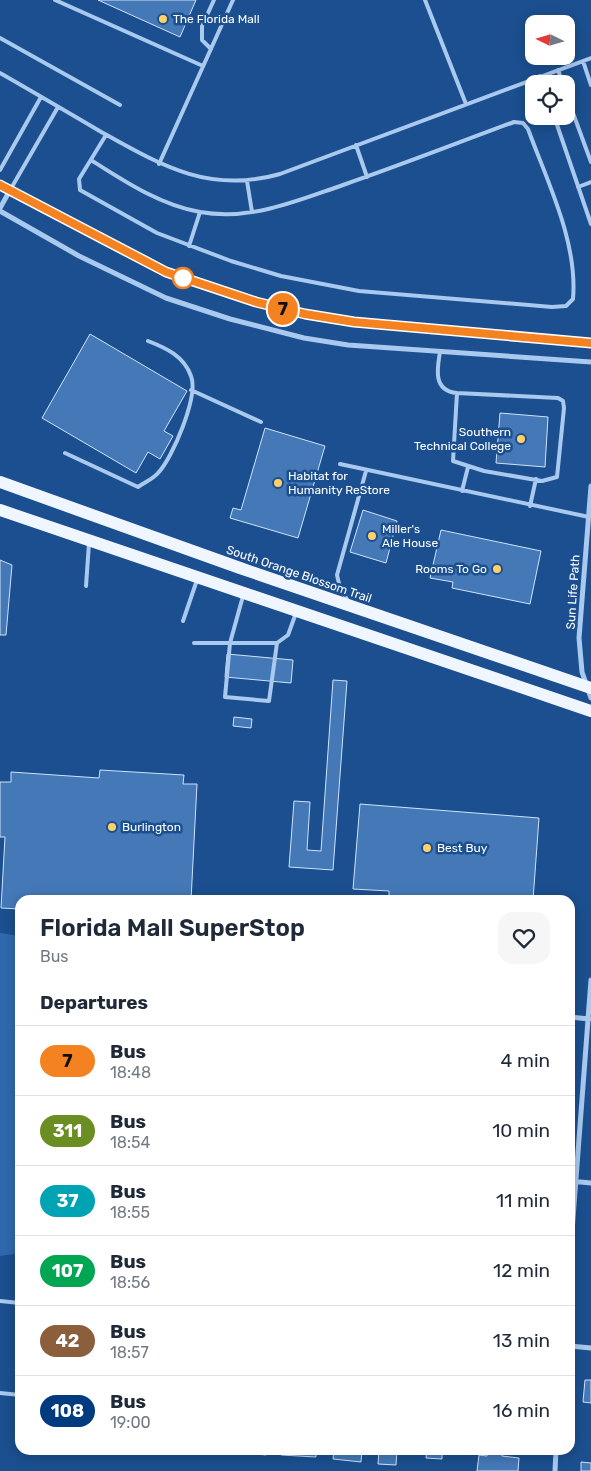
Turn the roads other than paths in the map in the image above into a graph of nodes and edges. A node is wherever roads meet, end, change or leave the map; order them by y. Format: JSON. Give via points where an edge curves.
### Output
{"nodes":[{"id":1,"x":55,"y":0,"type":"edge"},
{"id":2,"x":214,"y":0,"type":"edge"},
{"id":3,"x":234,"y":0,"type":"edge"},
{"id":4,"x":425,"y":0,"type":"edge"},
{"id":5,"x":0,"y":38,"type":"edge"},
{"id":6,"x":211,"y":49,"type":"junction"},
{"id":7,"x":591,"y":58,"type":"edge"},
{"id":8,"x":583,"y":61,"type":"junction"},
{"id":9,"x":203,"y":66,"type":"junction"},
{"id":10,"x":558,"y":70,"type":"junction"},
{"id":11,"x":0,"y":73,"type":"edge"},
{"id":12,"x":543,"y":75,"type":"edge"},
{"id":13,"x":559,"y":75,"type":"edge"},
{"id":14,"x":525,"y":82,"type":"edge"},
{"id":15,"x":591,"y":86,"type":"edge"},
{"id":16,"x":41,"y":97,"type":"junction"},
{"id":17,"x":466,"y":104,"type":"junction"},
{"id":18,"x":120,"y":105,"type":"dead end"},
{"id":19,"x":58,"y":107,"type":"junction"},
{"id":20,"x":575,"y":118,"type":"edge"},
{"id":21,"x":557,"y":125,"type":"edge"},
{"id":22,"x":106,"y":135,"type":"junction"},
{"id":23,"x":356,"y":145,"type":"junction"},
{"id":24,"x":90,"y":160,"type":"junction"},
{"id":25,"x":591,"y":162,"type":"edge"},
{"id":26,"x":159,"y":164,"type":"junction"},
{"id":27,"x":0,"y":170,"type":"edge"},
{"id":28,"x":366,"y":178,"type":"junction"},
{"id":29,"x":247,"y":180,"type":"junction"},
{"id":30,"x":591,"y":182,"type":"edge"},
{"id":31,"x":0,"y":185,"type":"edge"},
{"id":32,"x":578,"y":187,"type":"junction"},
{"id":33,"x":9,"y":192,"type":"junction"},
{"id":34,"x":0,"y":210,"type":"edge"},
{"id":35,"x":200,"y":212,"type":"junction"},
{"id":36,"x":252,"y":212,"type":"junction"},
{"id":37,"x":591,"y":224,"type":"edge"},
{"id":38,"x":189,"y":246,"type":"junction"},
{"id":39,"x":148,"y":341,"type":"dead end"},
{"id":40,"x":591,"y":343,"type":"edge"},
{"id":41,"x":440,"y":352,"type":"junction"},
{"id":42,"x":591,"y":362,"type":"edge"},
{"id":43,"x":191,"y":390,"type":"junction"},
{"id":44,"x":457,"y":393,"type":"junction"},
{"id":45,"x":261,"y":422,"type":"dead end"},
{"id":46,"x":65,"y":453,"type":"dead end"},
{"id":47,"x":340,"y":464,"type":"dead end"},
{"id":48,"x":468,"y":467,"type":"junction"},
{"id":49,"x":366,"y":471,"type":"junction"},
{"id":50,"x":536,"y":479,"type":"junction"},
{"id":51,"x":0,"y":482,"type":"edge"},
{"id":52,"x":591,"y":486,"type":"edge"},
{"id":53,"x":462,"y":491,"type":"junction"},
{"id":54,"x":530,"y":506,"type":"junction"},
{"id":55,"x":0,"y":510,"type":"edge"},
{"id":56,"x":590,"y":518,"type":"edge"},
{"id":57,"x":89,"y":540,"type":"junction"},
{"id":58,"x":198,"y":578,"type":"junction"},
{"id":59,"x":86,"y":586,"type":"dead end"},
{"id":60,"x":243,"y":594,"type":"junction"},
{"id":61,"x":352,"y":607,"type":"junction"},
{"id":62,"x":296,"y":612,"type":"junction"},
{"id":63,"x":183,"y":621,"type":"dead end"},
{"id":64,"x":194,"y":643,"type":"dead end"},
{"id":65,"x":230,"y":643,"type":"junction"},
{"id":66,"x":277,"y":643,"type":"junction"},
{"id":67,"x":588,"y":687,"type":"edge"},
{"id":68,"x":591,"y":698,"type":"edge"},
{"id":69,"x":591,"y":711,"type":"edge"},
{"id":70,"x":591,"y":980,"type":"edge"},
{"id":71,"x":575,"y":1018,"type":"edge"},
{"id":72,"x":590,"y":1019,"type":"edge"},
{"id":73,"x":575,"y":1162,"type":"edge"},
{"id":74,"x":575,"y":1181,"type":"edge"},
{"id":75,"x":591,"y":1183,"type":"edge"},
{"id":76,"x":0,"y":1301,"type":"edge"},
{"id":77,"x":15,"y":1302,"type":"edge"},
{"id":78,"x":575,"y":1346,"type":"edge"},
{"id":79,"x":591,"y":1348,"type":"edge"},
{"id":80,"x":0,"y":1393,"type":"edge"},
{"id":81,"x":15,"y":1394,"type":"edge"},
{"id":82,"x":556,"y":1455,"type":"edge"},
{"id":83,"x":555,"y":1471,"type":"edge"}],
"edges":[{"from":1,"to":9,"type":"lane"},
{"from":2,"to":6,"type":"lane","via":[[201,31],[202,40]]},
{"from":3,"to":6,"type":"lane"},
{"from":4,"to":17,"type":"lane"},
{"from":5,"to":18,"type":"lane"},
{"from":6,"to":9,"type":"lane"},
{"from":7,"to":8,"type":"lane"},
{"from":8,"to":10,"type":"lane"},
{"from":8,"to":15,"type":"lane"},
{"from":9,"to":26,"type":"lane"},
{"from":10,"to":12,"type":"lane"},
{"from":10,"to":13,"type":"lane"},
{"from":11,"to":16,"type":"lane"},
{"from":14,"to":17,"type":"lane"},
{"from":16,"to":19,"type":"lane"},
{"from":16,"to":27,"type":"lane"},
{"from":17,"to":23,"type":"lane"},
{"from":19,"to":22,"type":"lane"},
{"from":19,"to":33,"type":"lane"},
{"from":20,"to":25,"type":"lane"},
{"from":21,"to":32,"type":"lane"},
{"from":22,"to":24,"type":"lane"},
{"from":22,"to":26,"type":"lane"},
{"from":23,"to":28,"type":"lane"},
{"from":23,"to":29,"type":"lane","via":[[280,174]]},
{"from":24,"to":35,"type":"lane","via":[[162,200]]},
{"from":24,"to":38,"type":"lane","via":[[78,183],[82,192],[143,227]]},
{"from":26,"to":29,"type":"lane","via":[[206,178]]},
{"from":28,"to":36,"type":"lane","via":[[285,206]]},
{"from":28,"to":38,"type":"lane","via":[[514,122],[523,123],[528,129],[571,250],[574,292],[571,303],[552,307],[344,289],[282,276]]},
{"from":29,"to":36,"type":"lane"},
{"from":30,"to":32,"type":"lane"},
{"from":31,"to":33,"type":"street"},
{"from":32,"to":37,"type":"lane"},
{"from":33,"to":34,"type":"street"},
{"from":33,"to":40,"type":"street","via":[[166,272],[256,302],[354,322]]},
{"from":34,"to":41,"type":"street","via":[[80,256],[157,293],[230,320],[328,342]]},
{"from":35,"to":36,"type":"lane"},
{"from":35,"to":38,"type":"lane"},
{"from":39,"to":43,"type":"lane","via":[[175,352],[192,377]]},
{"from":41,"to":42,"type":"street"},
{"from":41,"to":44,"type":"lane","via":[[439,383],[446,390]]},
{"from":43,"to":45,"type":"lane"},
{"from":43,"to":46,"type":"lane","via":[[191,403],[175,445],[158,473],[138,487]]},
{"from":44,"to":48,"type":"lane","via":[[453,461]]},
{"from":44,"to":50,"type":"lane","via":[[558,398],[563,401],[557,477]]},
{"from":47,"to":49,"type":"lane"},
{"from":48,"to":50,"type":"lane"},
{"from":48,"to":53,"type":"lane"},
{"from":49,"to":53,"type":"lane"},
{"from":49,"to":61,"type":"lane","via":[[337,575],[340,588]]},
{"from":50,"to":54,"type":"lane"},
{"from":51,"to":61,"type":"main road","name":"South Orange Blossom Trail"},
{"from":52,"to":56,"type":"street","name":"Sun Life Path"},
{"from":53,"to":54,"type":"lane"},
{"from":54,"to":56,"type":"lane"},
{"from":55,"to":57,"type":"main road"},
{"from":56,"to":67,"type":"street","name":"Sun Life Path","via":[[579,638]]},
{"from":57,"to":58,"type":"main road"},
{"from":57,"to":59,"type":"lane"},
{"from":58,"to":60,"type":"main road"},
{"from":58,"to":63,"type":"lane"},
{"from":60,"to":62,"type":"main road"},
{"from":60,"to":65,"type":"lane"},
{"from":61,"to":67,"type":"main road","name":"South Orange Blossom Trail"},
{"from":62,"to":66,"type":"lane","via":[[288,635]]},
{"from":62,"to":69,"type":"main road"},
{"from":64,"to":65,"type":"lane"},
{"from":65,"to":66,"type":"lane"},
{"from":65,"to":66,"type":"lane","via":[[225,697],[269,701]]},
{"from":67,"to":68,"type":"street","name":"Sun Life Path"},
{"from":70,"to":72,"type":"street"},
{"from":71,"to":72,"type":"street"},
{"from":72,"to":73,"type":"street"},
{"from":74,"to":75,"type":"street"},
{"from":76,"to":77,"type":"lane"},
{"from":78,"to":79,"type":"street"},
{"from":80,"to":81,"type":"lane"},
{"from":82,"to":83,"type":"street"}]}
